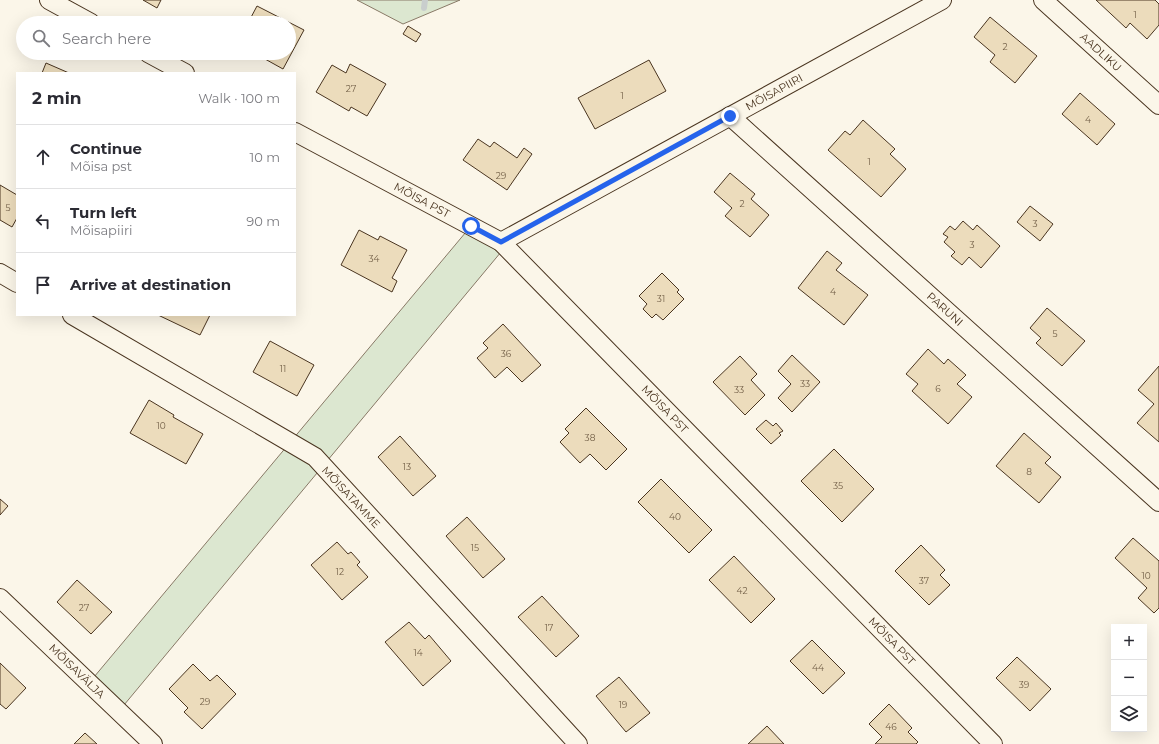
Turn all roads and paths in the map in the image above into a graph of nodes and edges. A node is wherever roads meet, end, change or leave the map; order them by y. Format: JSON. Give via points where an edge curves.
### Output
{"nodes":[{"id":1,"x":48,"y":0,"type":"edge"},
{"id":2,"x":942,"y":0,"type":"edge"},
{"id":3,"x":1043,"y":0,"type":"edge"},
{"id":4,"x":79,"y":16,"type":"edge"},
{"id":5,"x":161,"y":60,"type":"edge"},
{"id":6,"x":183,"y":72,"type":"edge"},
{"id":7,"x":1159,"y":105,"type":"edge"},
{"id":8,"x":730,"y":116,"type":"junction"},
{"id":9,"x":296,"y":133,"type":"edge"},
{"id":10,"x":501,"y":242,"type":"junction"},
{"id":11,"x":0,"y":273,"type":"edge"},
{"id":12,"x":16,"y":282,"type":"edge"},
{"id":13,"x":74,"y":316,"type":"edge"},
{"id":14,"x":1159,"y":502,"type":"edge"},
{"id":15,"x":0,"y":598,"type":"edge"},
{"id":16,"x":153,"y":744,"type":"edge"},
{"id":17,"x":578,"y":744,"type":"edge"},
{"id":18,"x":993,"y":744,"type":"edge"}],
"edges":[{"from":1,"to":4,"type":"street"},
{"from":2,"to":8,"type":"street","name":"MÕISAPIIRI"},
{"from":3,"to":7,"type":"street","name":"AADLIKU"},
{"from":5,"to":6,"type":"street"},
{"from":8,"to":10,"type":"street","name":"MÕISAPIIRI"},
{"from":8,"to":14,"type":"street","name":"PARUNI"},
{"from":9,"to":10,"type":"street","name":"MÕISA PST"},
{"from":10,"to":18,"type":"street","name":"MÕISA PST"},
{"from":11,"to":12,"type":"street"},
{"from":13,"to":17,"type":"street","name":"MÕISATAMME","via":[[315,457]]},
{"from":15,"to":16,"type":"street","name":"MÕISAVÄLJA"}]}
